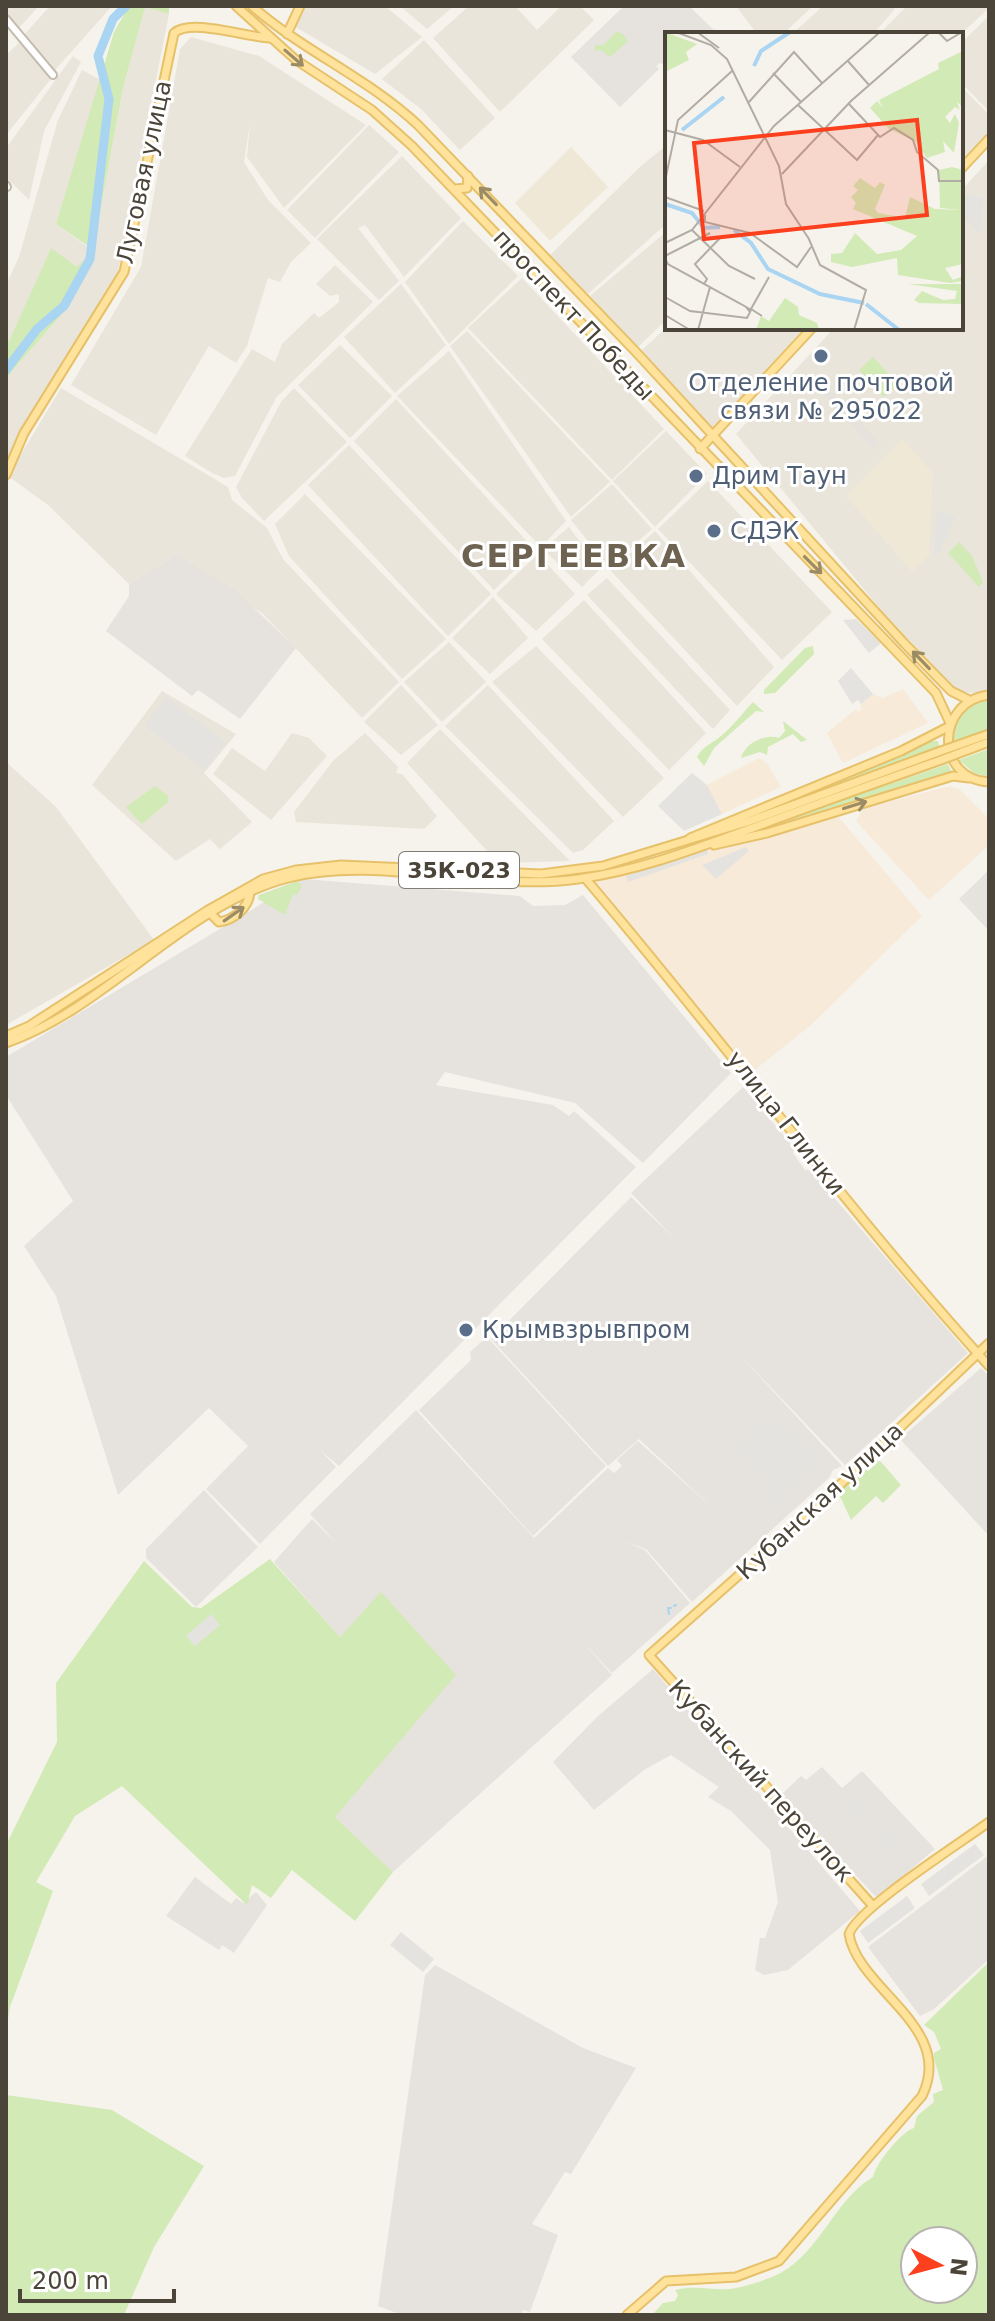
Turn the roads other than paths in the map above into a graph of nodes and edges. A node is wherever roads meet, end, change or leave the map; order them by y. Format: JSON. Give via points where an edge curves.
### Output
{"nodes":[{"id":1,"x":236,"y":6,"type":"edge"},
{"id":2,"x":252,"y":6,"type":"edge"},
{"id":3,"x":300,"y":6,"type":"edge"},
{"id":4,"x":6,"y":19,"type":"edge"},
{"id":5,"x":253,"y":21,"type":"junction"},
{"id":6,"x":287,"y":34,"type":"junction"},
{"id":7,"x":246,"y":37,"type":"junction"},
{"id":8,"x":270,"y":38,"type":"junction"},
{"id":9,"x":53,"y":75,"type":"dead end"},
{"id":10,"x":989,"y":139,"type":"edge"},
{"id":11,"x":963,"y":167,"type":"edge"},
{"id":12,"x":468,"y":176,"type":"junction"},
{"id":13,"x":455,"y":189,"type":"junction"},
{"id":14,"x":810,"y":330,"type":"edge"},
{"id":15,"x":713,"y":437,"type":"junction"},
{"id":16,"x":700,"y":449,"type":"junction"},
{"id":17,"x":6,"y":475,"type":"edge"},
{"id":18,"x":989,"y":695,"type":"edge"},
{"id":19,"x":969,"y":700,"type":"junction"},
{"id":20,"x":949,"y":725,"type":"junction"},
{"id":21,"x":989,"y":734,"type":"edge"},
{"id":22,"x":989,"y":742,"type":"edge"},
{"id":23,"x":939,"y":756,"type":"junction"},
{"id":24,"x":969,"y":778,"type":"junction"},
{"id":25,"x":989,"y":782,"type":"edge"},
{"id":26,"x":678,"y":845,"type":"junction"},
{"id":27,"x":708,"y":845,"type":"junction"},
{"id":28,"x":585,"y":878,"type":"junction"},
{"id":29,"x":210,"y":912,"type":"junction"},
{"id":30,"x":6,"y":1036,"type":"edge"},
{"id":31,"x":6,"y":1043,"type":"edge"},
{"id":32,"x":989,"y":1343,"type":"edge"},
{"id":33,"x":978,"y":1353,"type":"junction"},
{"id":34,"x":989,"y":1366,"type":"edge"},
{"id":35,"x":649,"y":1655,"type":"joint"},
{"id":36,"x":989,"y":1822,"type":"edge"},
{"id":37,"x":873,"y":1906,"type":"junction"},
{"id":38,"x":627,"y":2315,"type":"edge"}],
"edges":[{"from":1,"to":5,"type":"main road","name":"проспект Победы"},
{"from":2,"to":6,"type":"main road","name":"проспект Победы"},
{"from":3,"to":6,"type":"main road"},
{"from":4,"to":9,"type":"street"},
{"from":5,"to":7,"type":"main road"},
{"from":5,"to":8,"type":"main road","name":"проспект Победы"},
{"from":6,"to":12,"type":"main road","name":"проспект Победы","via":[[401,109]]},
{"from":7,"to":8,"type":"main road","name":"Луговая улица"},
{"from":7,"to":17,"type":"main road","name":"Луговая улица","via":[[195,25],[174,33],[124,272],[24,433]]},
{"from":8,"to":13,"type":"main road","name":"проспект Победы","one_way":true,"via":[[384,120]]},
{"from":10,"to":11,"type":"main road"},
{"from":12,"to":13,"type":"main road","via":[[467,188]]},
{"from":15,"to":12,"type":"main road","name":"проспект Победы","one_way":true},
{"from":13,"to":16,"type":"main road","name":"проспект Победы"},
{"from":14,"to":15,"type":"main road"},
{"from":15,"to":16,"type":"main road"},
{"from":19,"to":15,"type":"main road","name":"проспект Победы","one_way":true,"via":[[932,672]]},
{"from":16,"to":20,"type":"main road","name":"проспект Победы","one_way":true,"via":[[936,693]]},
{"from":18,"to":19,"type":"main road"},
{"from":19,"to":20,"type":"main road"},
{"from":20,"to":24,"type":"main road","name":"проспект Победы","via":[[949,752]]},
{"from":20,"to":26,"type":"main road","via":[[901,751]]},
{"from":21,"to":23,"type":"main road","number":"35К-023","bridge":true},
{"from":22,"to":23,"type":"main road","number":"35К-023","bridge":true},
{"from":23,"to":26,"type":"main road","number":"35К-023"},
{"from":23,"to":27,"type":"main road","number":"35К-023"},
{"from":24,"to":25,"type":"main road"},
{"from":27,"to":24,"type":"main road","one_way":true,"via":[[762,834],[953,776]]},
{"from":26,"to":29,"type":"main road","number":"35К-023","via":[[563,873],[360,864],[296,870],[263,879]]},
{"from":27,"to":28,"type":"main road","number":"35К-023"},
{"from":29,"to":28,"type":"main road","number":"35К-023","one_way":true,"via":[[291,877],[329,873],[516,883]]},
{"from":28,"to":33,"type":"main road","name":"улица Глинки","via":[[883,1246]]},
{"from":29,"to":30,"type":"main road","number":"35К-023"},
{"from":29,"to":31,"type":"main road","number":"35К-023","via":[[57,1017]]},
{"from":32,"to":33,"type":"main road","name":"Кубанская улица"},
{"from":33,"to":34,"type":"main road","name":"улица Глинки"},
{"from":33,"to":35,"type":"main road","name":"Кубанская улица","via":[[877,1452]]},
{"from":35,"to":37,"type":"main road","name":"Кубанский переулок"},
{"from":36,"to":37,"type":"main road"},
{"from":37,"to":38,"type":"main road","via":[[854,1922],[852,1946],[920,2035],[929,2076],[922,2096],[779,2261],[736,2277],[666,2281]]}]}
